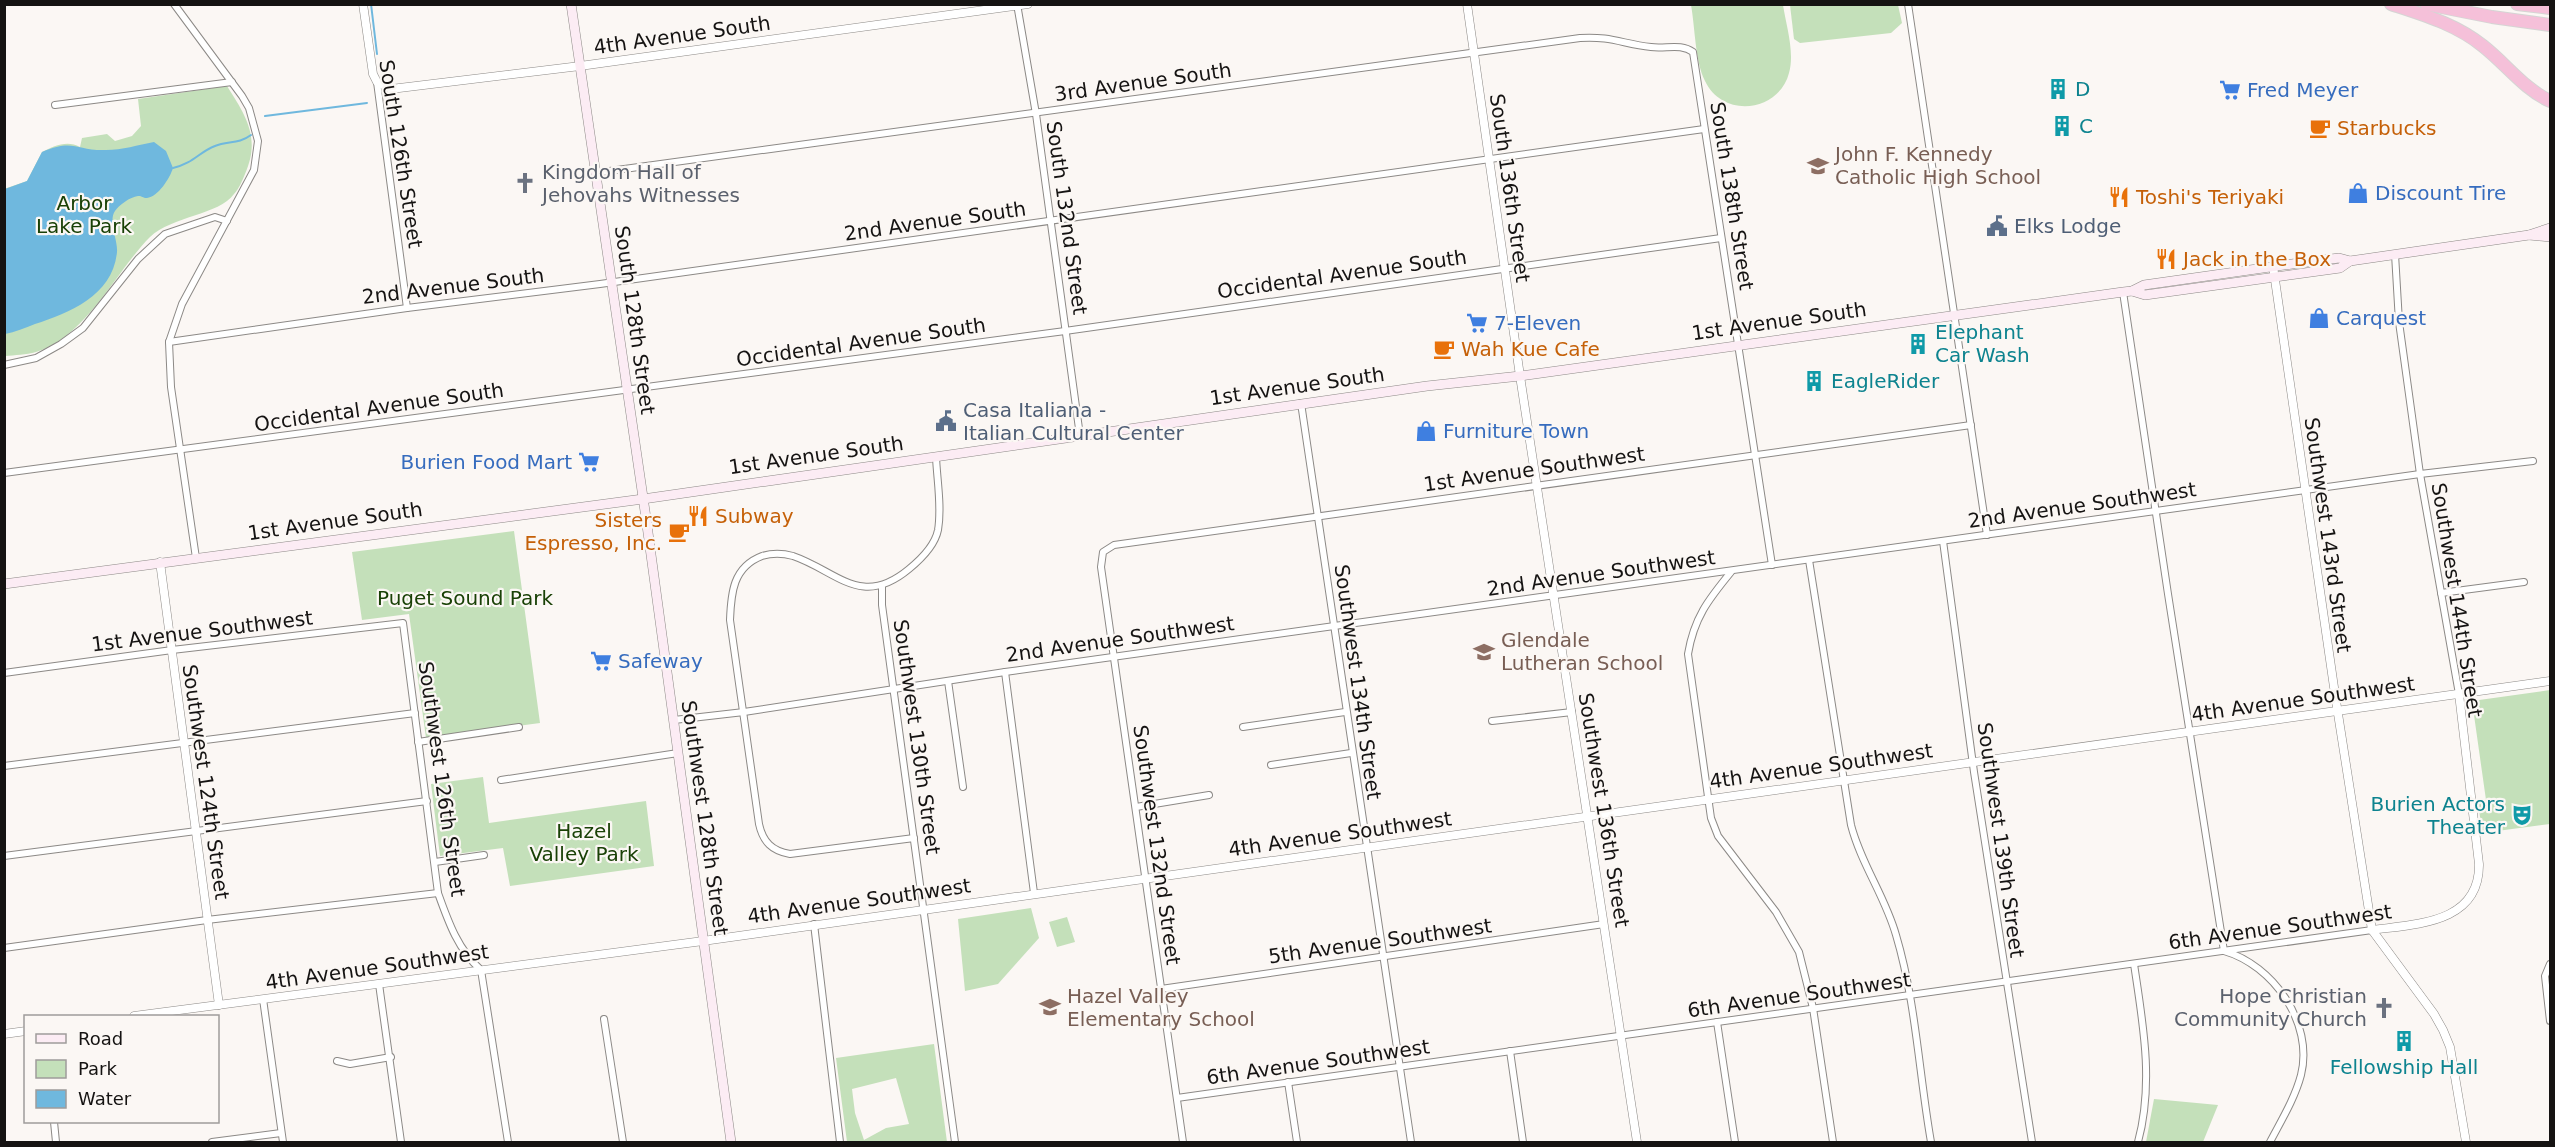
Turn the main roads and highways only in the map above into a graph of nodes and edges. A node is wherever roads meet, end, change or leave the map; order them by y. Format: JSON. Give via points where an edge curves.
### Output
{"nodes":[{"id":1,"x":571,"y":4,"type":"edge"},
{"id":2,"x":2391,"y":4,"type":"edge"},
{"id":3,"x":2426,"y":4,"type":"edge"},
{"id":4,"x":2517,"y":4,"type":"edge"},
{"id":5,"x":2550,"y":8,"type":"edge"},
{"id":6,"x":2550,"y":25,"type":"edge"},
{"id":7,"x":2550,"y":101,"type":"edge"},
{"id":8,"x":2550,"y":228,"type":"edge"},
{"id":9,"x":2529,"y":235,"type":"junction"},
{"id":10,"x":2550,"y":237,"type":"edge"},
{"id":11,"x":2350,"y":261,"type":"junction"},
{"id":12,"x":2128,"y":292,"type":"junction"},
{"id":13,"x":643,"y":499,"type":"junction"},
{"id":14,"x":4,"y":584,"type":"edge"},
{"id":15,"x":731,"y":1143,"type":"edge"}],
"edges":[{"from":1,"to":13,"type":"main road","name":"South 128th Street"},
{"from":2,"to":7,"type":"highway","via":[[2466,33],[2526,86]]},
{"from":3,"to":6,"type":"highway"},
{"from":4,"to":5,"type":"highway"},
{"from":8,"to":9,"type":"main road","name":"1st Avenue South"},
{"from":9,"to":10,"type":"main road","name":"1st Avenue South"},
{"from":9,"to":11,"type":"main road","name":"1st Avenue South"},
{"from":11,"to":12,"type":"main road","name":"1st Avenue South","via":[[2339,258],[2273,266],[2144,285]]},
{"from":11,"to":12,"type":"main road","name":"1st Avenue South","via":[[2340,268],[2145,295]]},
{"from":12,"to":13,"type":"main road","name":"1st Avenue South","via":[[1301,403]]},
{"from":13,"to":14,"type":"main road","name":"1st Avenue South"},
{"from":13,"to":15,"type":"main road","name":"Southwest 128th Street"}]}
